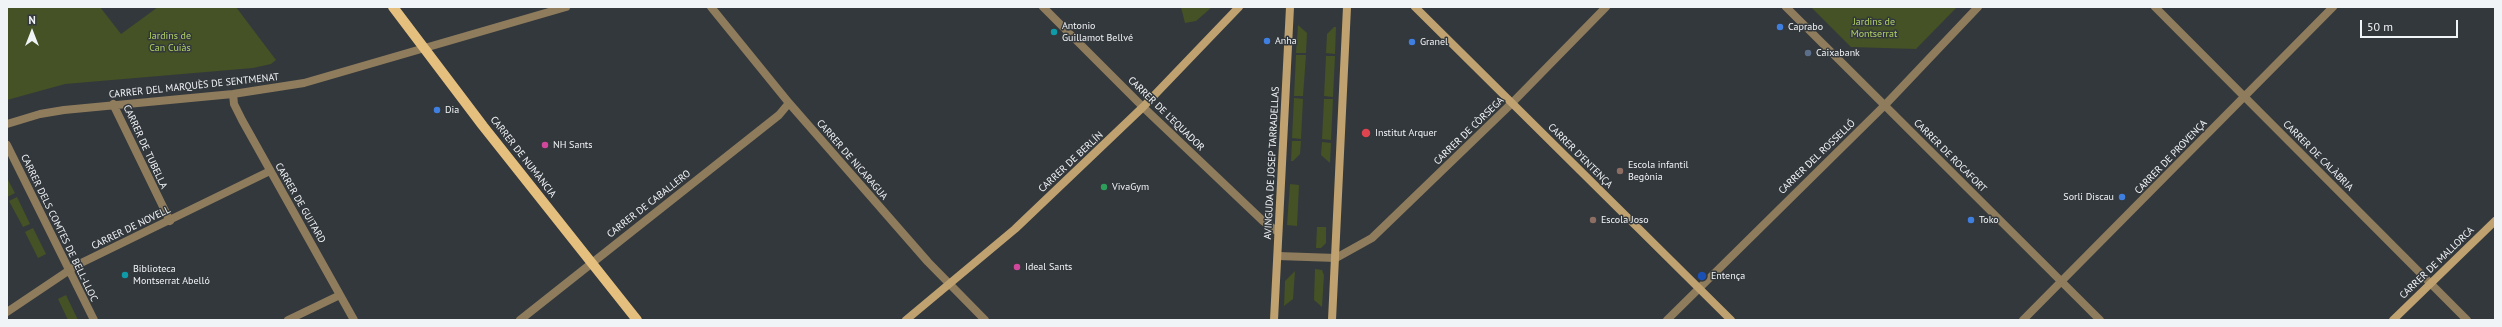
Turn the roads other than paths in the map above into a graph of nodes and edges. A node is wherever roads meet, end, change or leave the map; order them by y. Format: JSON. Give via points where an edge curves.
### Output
{"nodes":[{"id":1,"x":393,"y":7,"type":"edge"},
{"id":2,"x":566,"y":7,"type":"edge"},
{"id":3,"x":711,"y":7,"type":"edge"},
{"id":4,"x":1043,"y":7,"type":"edge"},
{"id":5,"x":1239,"y":7,"type":"edge"},
{"id":6,"x":1290,"y":7,"type":"edge"},
{"id":7,"x":1347,"y":7,"type":"edge"},
{"id":8,"x":1415,"y":7,"type":"edge"},
{"id":9,"x":1606,"y":7,"type":"edge"},
{"id":10,"x":1786,"y":7,"type":"edge"},
{"id":11,"x":1978,"y":7,"type":"edge"},
{"id":12,"x":2155,"y":7,"type":"edge"},
{"id":13,"x":2333,"y":7,"type":"edge"},
{"id":14,"x":426,"y":48,"type":"junction"},
{"id":15,"x":233,"y":94,"type":"junction"},
{"id":16,"x":2244,"y":96,"type":"junction"},
{"id":17,"x":789,"y":103,"type":"junction"},
{"id":18,"x":1512,"y":103,"type":"junction"},
{"id":19,"x":113,"y":104,"type":"junction"},
{"id":20,"x":1885,"y":105,"type":"junction"},
{"id":21,"x":1144,"y":107,"type":"junction"},
{"id":22,"x":7,"y":124,"type":"edge"},
{"id":23,"x":7,"y":145,"type":"edge"},
{"id":24,"x":270,"y":171,"type":"junction"},
{"id":25,"x":170,"y":221,"type":"junction"},
{"id":26,"x":2495,"y":221,"type":"edge"},
{"id":27,"x":1278,"y":232,"type":"junction"},
{"id":28,"x":1278,"y":256,"type":"junction"},
{"id":29,"x":1336,"y":258,"type":"junction"},
{"id":30,"x":591,"y":263,"type":"junction"},
{"id":31,"x":68,"y":270,"type":"junction"},
{"id":32,"x":2063,"y":282,"type":"junction"},
{"id":33,"x":2429,"y":283,"type":"junction"},
{"id":34,"x":949,"y":286,"type":"junction"},
{"id":35,"x":1698,"y":287,"type":"junction"},
{"id":36,"x":340,"y":295,"type":"junction"},
{"id":37,"x":7,"y":312,"type":"edge"},
{"id":38,"x":94,"y":320,"type":"edge"},
{"id":39,"x":288,"y":320,"type":"edge"},
{"id":40,"x":354,"y":320,"type":"edge"},
{"id":41,"x":520,"y":320,"type":"edge"},
{"id":42,"x":637,"y":320,"type":"edge"},
{"id":43,"x":906,"y":320,"type":"edge"},
{"id":44,"x":986,"y":320,"type":"edge"},
{"id":45,"x":1274,"y":320,"type":"edge"},
{"id":46,"x":1332,"y":320,"type":"edge"},
{"id":47,"x":1667,"y":320,"type":"edge"},
{"id":48,"x":1731,"y":320,"type":"edge"},
{"id":49,"x":2023,"y":320,"type":"edge"},
{"id":50,"x":2100,"y":320,"type":"edge"},
{"id":51,"x":2393,"y":320,"type":"edge"},
{"id":52,"x":2467,"y":320,"type":"edge"}],
"edges":[{"from":1,"to":14,"type":"main road","name":"CARRER DE NUMÀNCIA"},
{"from":2,"to":14,"type":"street","name":"CARRER DEL MARQUÈS DE SENTMENAT"},
{"from":3,"to":17,"type":"street","name":"CARRER DE NICARAGUA"},
{"from":4,"to":21,"type":"street","name":"CARRER DE L'EQUADOR"},
{"from":5,"to":21,"type":"main road","name":"CARRER DE BERLÍN"},
{"from":6,"to":27,"type":"main road","name":"AVINGUDA DE JOSEP TARRADELLAS"},
{"from":7,"to":29,"type":"main road"},
{"from":8,"to":18,"type":"main road","name":"CARRER D'ENTENÇA"},
{"from":9,"to":18,"type":"street","name":"CARRER DE CÒRSEGA"},
{"from":10,"to":20,"type":"street","name":"CARRER DE ROCAFORT"},
{"from":11,"to":20,"type":"street","name":"CARRER DEL ROSSELLÓ"},
{"from":12,"to":16,"type":"street","name":"CARRER DE CALÀBRIA"},
{"from":13,"to":16,"type":"street","name":"CARRER DE PROVENÇA"},
{"from":14,"to":15,"type":"street","name":"CARRER DEL MARQUÈS DE SENTMENAT","via":[[319,80]]},
{"from":14,"to":30,"type":"main road","name":"CARRER DE NUMÀNCIA","via":[[483,126]]},
{"from":15,"to":19,"type":"street","name":"CARRER DEL MARQUÈS DE SENTMENAT"},
{"from":15,"to":24,"type":"street","name":"CARRER DE GUITARD","via":[[237,110]]},
{"from":16,"to":32,"type":"street","name":"CARRER DE PROVENÇA"},
{"from":16,"to":33,"type":"street","name":"CARRER DE CALÀBRIA"},
{"from":17,"to":30,"type":"street","name":"CARRER DE CABALLERO","via":[[779,115]]},
{"from":17,"to":34,"type":"street","name":"CARRER DE NICARAGUA"},
{"from":18,"to":29,"type":"street","name":"CARRER DE CÒRSEGA","via":[[1372,238]]},
{"from":18,"to":35,"type":"main road","name":"CARRER D'ENTENÇA"},
{"from":19,"to":22,"type":"street","name":"CARRER DEL MARQUÈS DE SENTMENAT","via":[[40,114]]},
{"from":19,"to":25,"type":"street","name":"CARRER DE TUBELLA"},
{"from":20,"to":32,"type":"street","name":"CARRER DE ROCAFORT"},
{"from":20,"to":35,"type":"street","name":"CARRER DEL ROSSELLÓ"},
{"from":21,"to":27,"type":"street","name":"CARRER DE L'EQUADOR"},
{"from":21,"to":34,"type":"main road","name":"CARRER DE BERLÍN","via":[[1016,228]]},
{"from":23,"to":31,"type":"street","name":"CARRER DELS COMTES DE BELL-LLOC"},
{"from":24,"to":25,"type":"street","name":"CARRER DE NOVELL"},
{"from":24,"to":36,"type":"street","name":"CARRER DE GUITARD"},
{"from":25,"to":31,"type":"street","name":"CARRER DE NOVELL"},
{"from":26,"to":33,"type":"main road","name":"CARRER DE MALLORCA"},
{"from":27,"to":28,"type":"main road","name":"AVINGUDA DE JOSEP TARRADELLAS"},
{"from":28,"to":29,"type":"street"},
{"from":28,"to":45,"type":"main road","name":"AVINGUDA DE JOSEP TARRADELLAS"},
{"from":29,"to":46,"type":"main road"},
{"from":30,"to":41,"type":"street","name":"CARRER DE CABALLERO"},
{"from":30,"to":42,"type":"main road","name":"CARRER DE NUMÀNCIA"},
{"from":31,"to":37,"type":"street","name":"CARRER DE NOVELL"},
{"from":31,"to":38,"type":"street","name":"CARRER DELS COMTES DE BELL-LLOC"},
{"from":32,"to":49,"type":"street","name":"CARRER DE PROVENÇA"},
{"from":32,"to":50,"type":"street","name":"CARRER DE ROCAFORT"},
{"from":33,"to":51,"type":"main road","name":"CARRER DE MALLORCA"},
{"from":33,"to":52,"type":"street","name":"CARRER DE CALÀBRIA"},
{"from":34,"to":43,"type":"main road","name":"CARRER DE BERLÍN"},
{"from":34,"to":44,"type":"street","name":"CARRER DE NICARAGUA"},
{"from":35,"to":47,"type":"street","name":"CARRER DEL ROSSELLÓ"},
{"from":35,"to":48,"type":"main road","name":"CARRER D'ENTENÇA"},
{"from":36,"to":39,"type":"street"},
{"from":36,"to":40,"type":"street","name":"CARRER DE GUITARD"}]}
